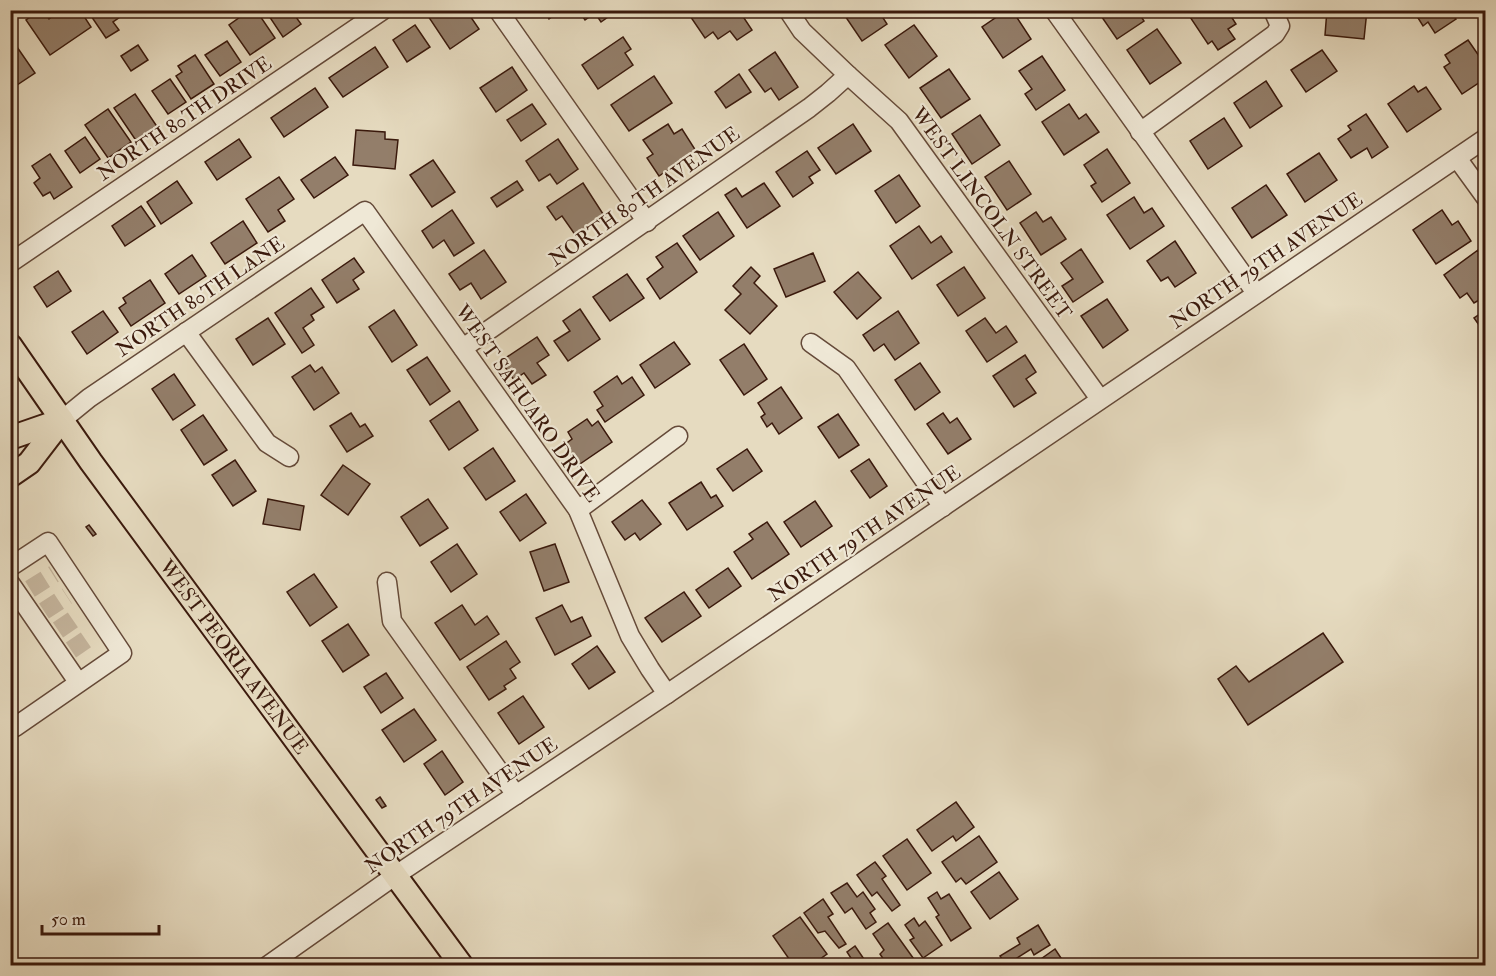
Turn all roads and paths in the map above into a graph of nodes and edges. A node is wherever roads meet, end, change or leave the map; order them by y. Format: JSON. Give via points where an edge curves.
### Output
{"nodes":[{"id":1,"x":383,"y":10,"type":"edge"},
{"id":2,"x":498,"y":10,"type":"edge"},
{"id":3,"x":788,"y":10,"type":"edge"},
{"id":4,"x":1054,"y":10,"type":"edge"},
{"id":5,"x":1277,"y":18,"type":"edge"},
{"id":6,"x":848,"y":75,"type":"junction"},
{"id":7,"x":1140,"y":132,"type":"junction"},
{"id":8,"x":1485,"y":138,"type":"edge"},
{"id":9,"x":1457,"y":158,"type":"junction"},
{"id":10,"x":1485,"y":198,"type":"edge"},
{"id":11,"x":365,"y":211,"type":"joint"},
{"id":12,"x":647,"y":222,"type":"junction"},
{"id":13,"x":10,"y":263,"type":"edge"},
{"id":14,"x":1256,"y":293,"type":"junction"},
{"id":15,"x":186,"y":332,"type":"junction"},
{"id":16,"x":811,"y":343,"type":"dead end"},
{"id":17,"x":10,"y":345,"type":"edge"},
{"id":18,"x":463,"y":348,"type":"junction"},
{"id":19,"x":1100,"y":399,"type":"junction"},
{"id":20,"x":62,"y":420,"type":"junction"},
{"id":21,"x":678,"y":436,"type":"dead end"},
{"id":22,"x":10,"y":438,"type":"edge"},
{"id":23,"x":289,"y":457,"type":"dead end"},
{"id":24,"x":10,"y":476,"type":"edge"},
{"id":25,"x":943,"y":507,"type":"junction"},
{"id":26,"x":578,"y":510,"type":"junction"},
{"id":27,"x":10,"y":567,"type":"edge"},
{"id":28,"x":387,"y":582,"type":"dead end"},
{"id":29,"x":20,"y":589,"type":"edge"},
{"id":30,"x":78,"y":682,"type":"junction"},
{"id":31,"x":667,"y":694,"type":"junction"},
{"id":32,"x":15,"y":727,"type":"dead end"},
{"id":33,"x":516,"y":795,"type":"junction"},
{"id":34,"x":396,"y":875,"type":"junction"},
{"id":35,"x":267,"y":966,"type":"edge"},
{"id":36,"x":462,"y":966,"type":"edge"}],
"edges":[{"from":1,"to":13,"type":"street","name":"NORTH 80TH DRIVE"},
{"from":2,"to":12,"type":"street"},
{"from":3,"to":6,"type":"street","name":"WEST LINCOLN STREET","via":[[802,31]]},
{"from":4,"to":7,"type":"street"},
{"from":5,"to":7,"type":"street","via":[[1275,34]]},
{"from":6,"to":12,"type":"street","name":"NORTH 80TH AVENUE","via":[[809,108]]},
{"from":6,"to":19,"type":"street","name":"WEST LINCOLN STREET","via":[[899,121]]},
{"from":7,"to":14,"type":"street"},
{"from":8,"to":9,"type":"street","name":"NORTH 79TH AVENUE"},
{"from":9,"to":10,"type":"street"},
{"from":9,"to":14,"type":"street","name":"NORTH 79TH AVENUE"},
{"from":11,"to":15,"type":"street","name":"NORTH 80TH LANE"},
{"from":11,"to":18,"type":"street","name":"WEST SAHUARO DRIVE"},
{"from":12,"to":18,"type":"street","name":"NORTH 80TH AVENUE"},
{"from":14,"to":19,"type":"street","name":"NORTH 79TH AVENUE"},
{"from":15,"to":20,"type":"street","name":"NORTH 80TH LANE"},
{"from":15,"to":23,"type":"street","via":[[267,443]]},
{"from":16,"to":25,"type":"street","via":[[846,368]]},
{"from":17,"to":20,"type":"main road","name":"WEST PEORIA AVENUE"},
{"from":18,"to":26,"type":"street","name":"WEST SAHUARO DRIVE"},
{"from":19,"to":25,"type":"street","name":"NORTH 79TH AVENUE"},
{"from":20,"to":22,"type":"main road"},
{"from":20,"to":24,"type":"main road","via":[[29,463]]},
{"from":20,"to":34,"type":"main road","name":"WEST PEORIA AVENUE"},
{"from":21,"to":26,"type":"street"},
{"from":25,"to":31,"type":"street","name":"NORTH 79TH AVENUE"},
{"from":26,"to":31,"type":"street","name":"WEST SAHUARO DRIVE","via":[[630,636]]},
{"from":27,"to":30,"type":"street","via":[[48,542],[59,570],[99,632],[122,653]]},
{"from":28,"to":33,"type":"street","via":[[392,621]]},
{"from":29,"to":30,"type":"street","via":[[66,654]]},
{"from":30,"to":32,"type":"street"},
{"from":31,"to":33,"type":"street","name":"NORTH 79TH AVENUE"},
{"from":33,"to":34,"type":"street","name":"NORTH 79TH AVENUE"},
{"from":34,"to":35,"type":"street","name":"NORTH 79TH AVENUE"},
{"from":34,"to":36,"type":"main road","name":"WEST PEORIA AVENUE"}]}
